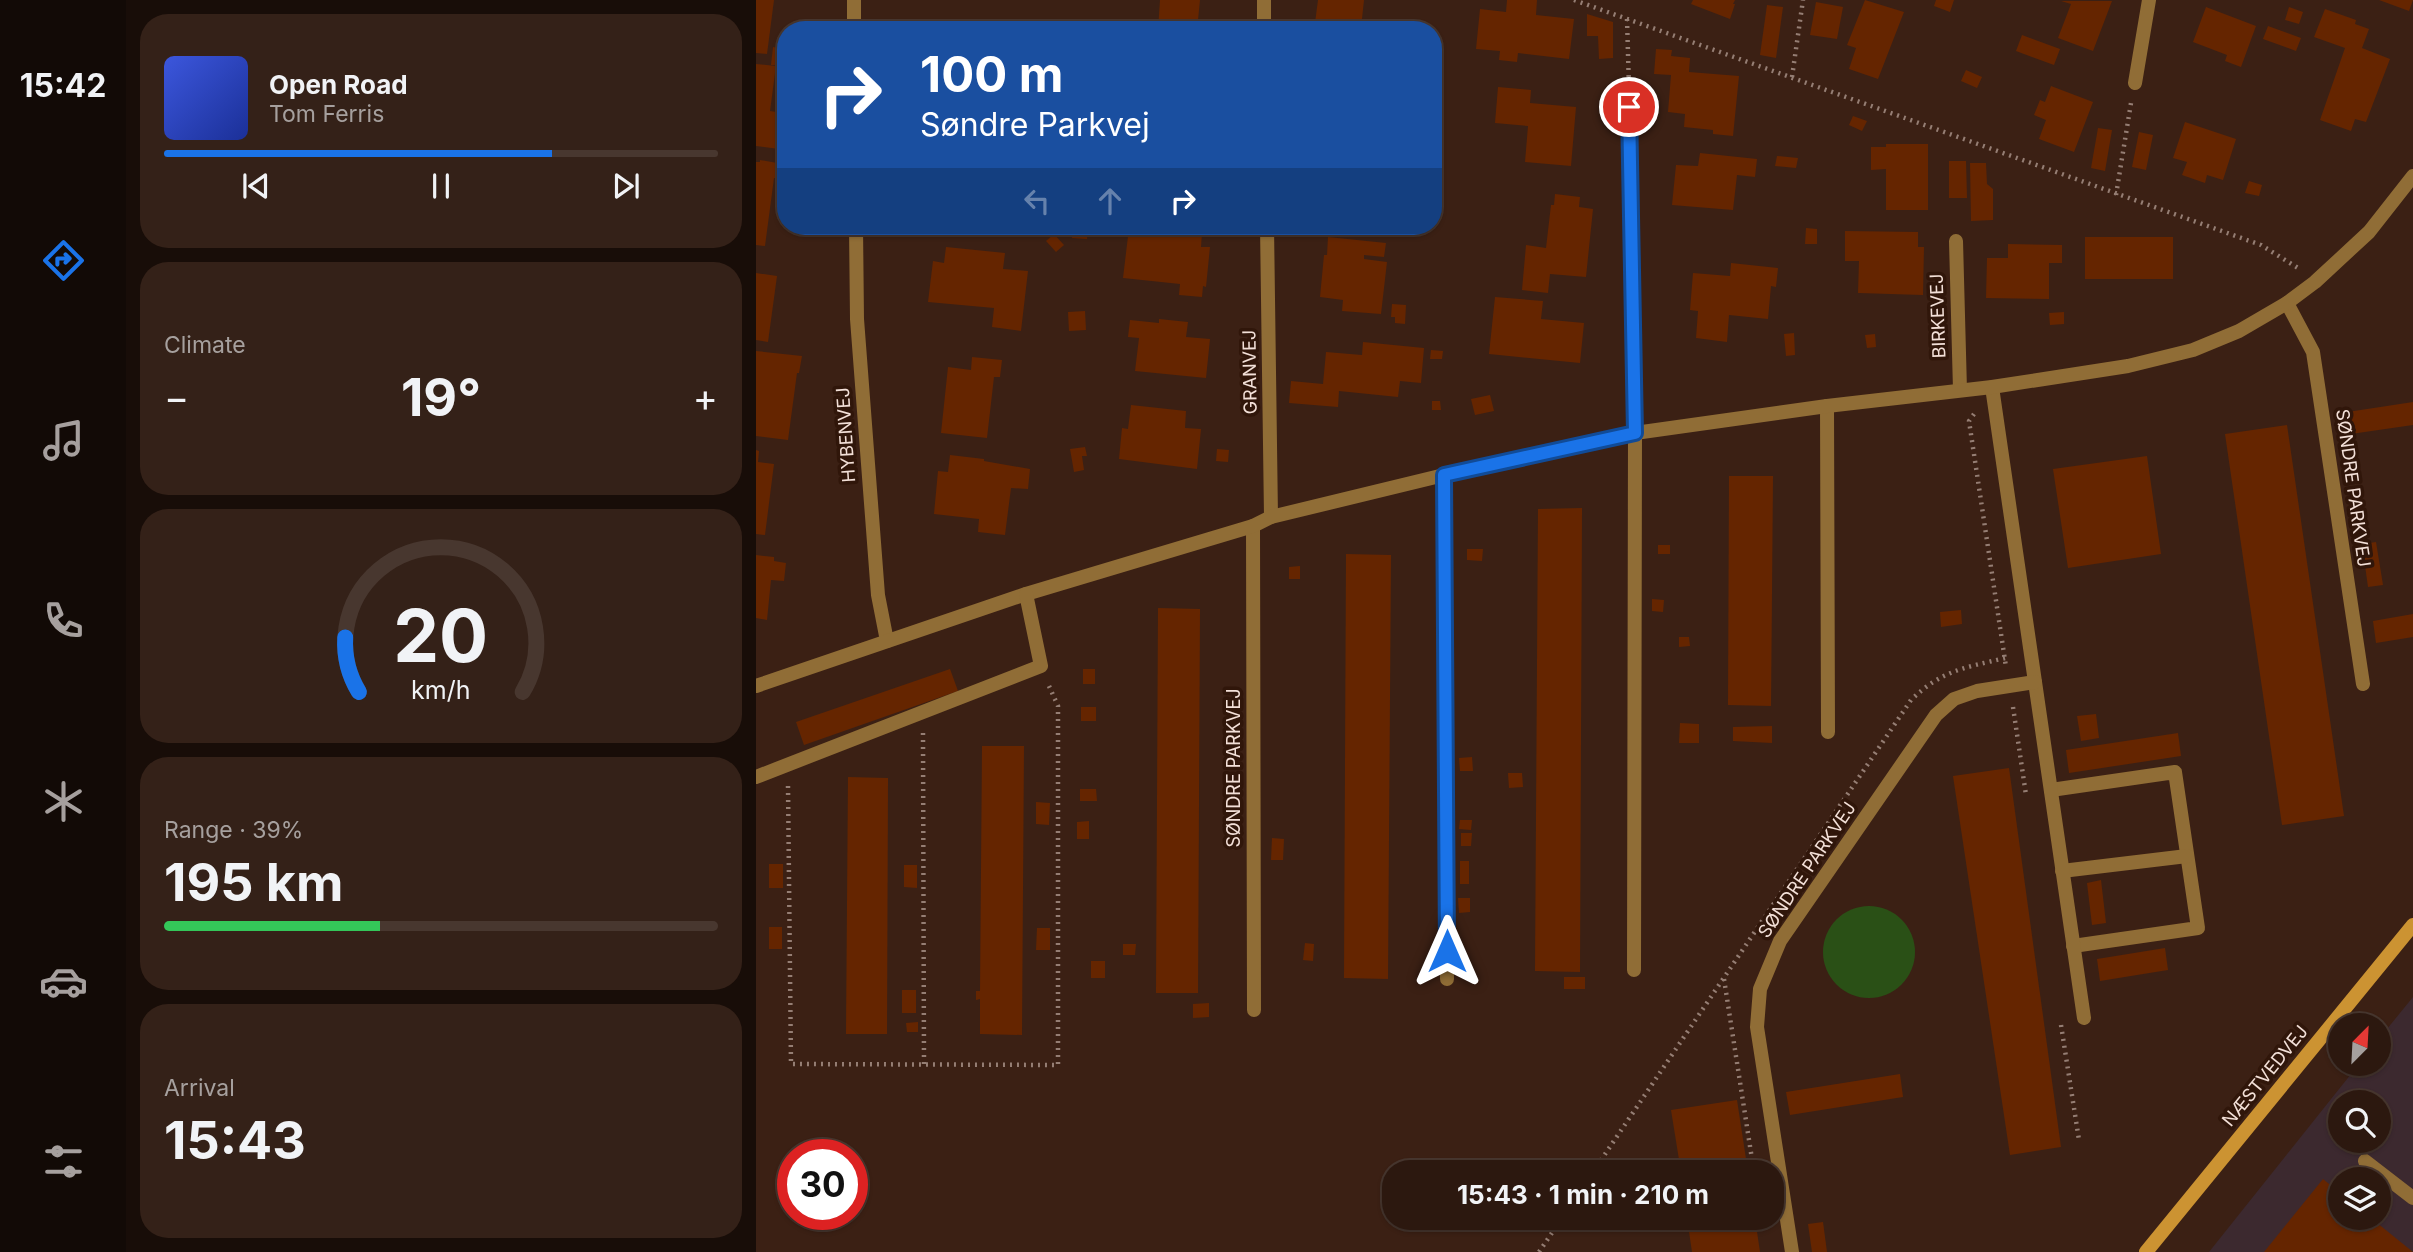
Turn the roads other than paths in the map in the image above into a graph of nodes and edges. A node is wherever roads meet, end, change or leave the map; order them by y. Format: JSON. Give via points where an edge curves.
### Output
{"nodes":[{"id":1,"x":854,"y":0,"type":"edge"},
{"id":2,"x":1264,"y":0,"type":"edge"},
{"id":3,"x":2149,"y":0,"type":"edge"},
{"id":4,"x":854,"y":21,"type":"edge"},
{"id":5,"x":1264,"y":21,"type":"edge"},
{"id":6,"x":2134,"y":83,"type":"road end"},
{"id":7,"x":1629,"y":107,"type":"road end"},
{"id":8,"x":2413,"y":176,"type":"edge"},
{"id":9,"x":856,"y":235,"type":"edge"},
{"id":10,"x":1267,"y":235,"type":"edge"},
{"id":11,"x":1955,"y":241,"type":"dead end"},
{"id":12,"x":2287,"y":303,"type":"junction"},
{"id":13,"x":1992,"y":387,"type":"junction"},
{"id":14,"x":1960,"y":390,"type":"junction"},
{"id":15,"x":1827,"y":406,"type":"junction"},
{"id":16,"x":1635,"y":433,"type":"junction"},
{"id":17,"x":1444,"y":475,"type":"junction"},
{"id":18,"x":1271,"y":517,"type":"junction"},
{"id":19,"x":1253,"y":526,"type":"junction"},
{"id":20,"x":1026,"y":594,"type":"junction"},
{"id":21,"x":887,"y":640,"type":"junction"},
{"id":22,"x":2035,"y":682,"type":"junction"},
{"id":23,"x":2363,"y":684,"type":"dead end"},
{"id":24,"x":756,"y":686,"type":"edge"},
{"id":25,"x":1828,"y":732,"type":"dead end"},
{"id":26,"x":756,"y":777,"type":"edge"},
{"id":27,"x":2051,"y":790,"type":"junction"},
{"id":28,"x":2187,"y":856,"type":"junction"},
{"id":29,"x":2062,"y":871,"type":"junction"},
{"id":30,"x":2413,"y":925,"type":"edge"},
{"id":31,"x":2073,"y":946,"type":"junction"},
{"id":32,"x":1634,"y":970,"type":"dead end"},
{"id":33,"x":1447,"y":979,"type":"dead end"},
{"id":34,"x":1254,"y":1010,"type":"dead end"},
{"id":35,"x":2084,"y":1018,"type":"dead end"},
{"id":36,"x":2365,"y":1161,"type":"dead end"},
{"id":37,"x":2413,"y":1198,"type":"edge"},
{"id":38,"x":1792,"y":1252,"type":"edge"},
{"id":39,"x":2146,"y":1252,"type":"edge"}],
"edges":[{"from":1,"to":4,"type":"street"},
{"from":2,"to":5,"type":"street"},
{"from":3,"to":6,"type":"street"},
{"from":7,"to":16,"type":"street"},
{"from":8,"to":12,"type":"street","via":[[2369,232]]},
{"from":9,"to":21,"type":"street","name":"HYBENVEJ","via":[[857,319],[873,540]]},
{"from":10,"to":18,"type":"street","name":"GRANVEJ"},
{"from":11,"to":14,"type":"street","name":"BIRKEVEJ"},
{"from":12,"to":13,"type":"street","via":[[2239,331],[2193,350],[2129,366]]},
{"from":12,"to":23,"type":"street","name":"SØNDRE PARKVEJ","via":[[2313,352]]},
{"from":13,"to":14,"type":"street"},
{"from":13,"to":22,"type":"street"},
{"from":14,"to":15,"type":"street"},
{"from":15,"to":16,"type":"street"},
{"from":15,"to":25,"type":"street"},
{"from":16,"to":17,"type":"street"},
{"from":16,"to":32,"type":"street"},
{"from":17,"to":18,"type":"street"},
{"from":17,"to":33,"type":"street"},
{"from":18,"to":19,"type":"street"},
{"from":19,"to":20,"type":"street"},
{"from":19,"to":34,"type":"street","name":"SØNDRE PARKVEJ"},
{"from":20,"to":21,"type":"street"},
{"from":20,"to":26,"type":"street","via":[[1041,666]]},
{"from":21,"to":24,"type":"street"},
{"from":22,"to":27,"type":"street"},
{"from":22,"to":38,"type":"street","name":"SØNDRE PARKVEJ","via":[[1977,691],[1954,699],[1936,715],[1780,941],[1760,989],[1757,1027]]},
{"from":27,"to":28,"type":"street","via":[[2175,772]]},
{"from":27,"to":29,"type":"street"},
{"from":28,"to":29,"type":"street"},
{"from":28,"to":31,"type":"street","via":[[2198,928]]},
{"from":29,"to":31,"type":"street"},
{"from":30,"to":39,"type":"main road","name":"NÆSTVEDVEJ"},
{"from":31,"to":35,"type":"street"},
{"from":36,"to":37,"type":"street"}]}
